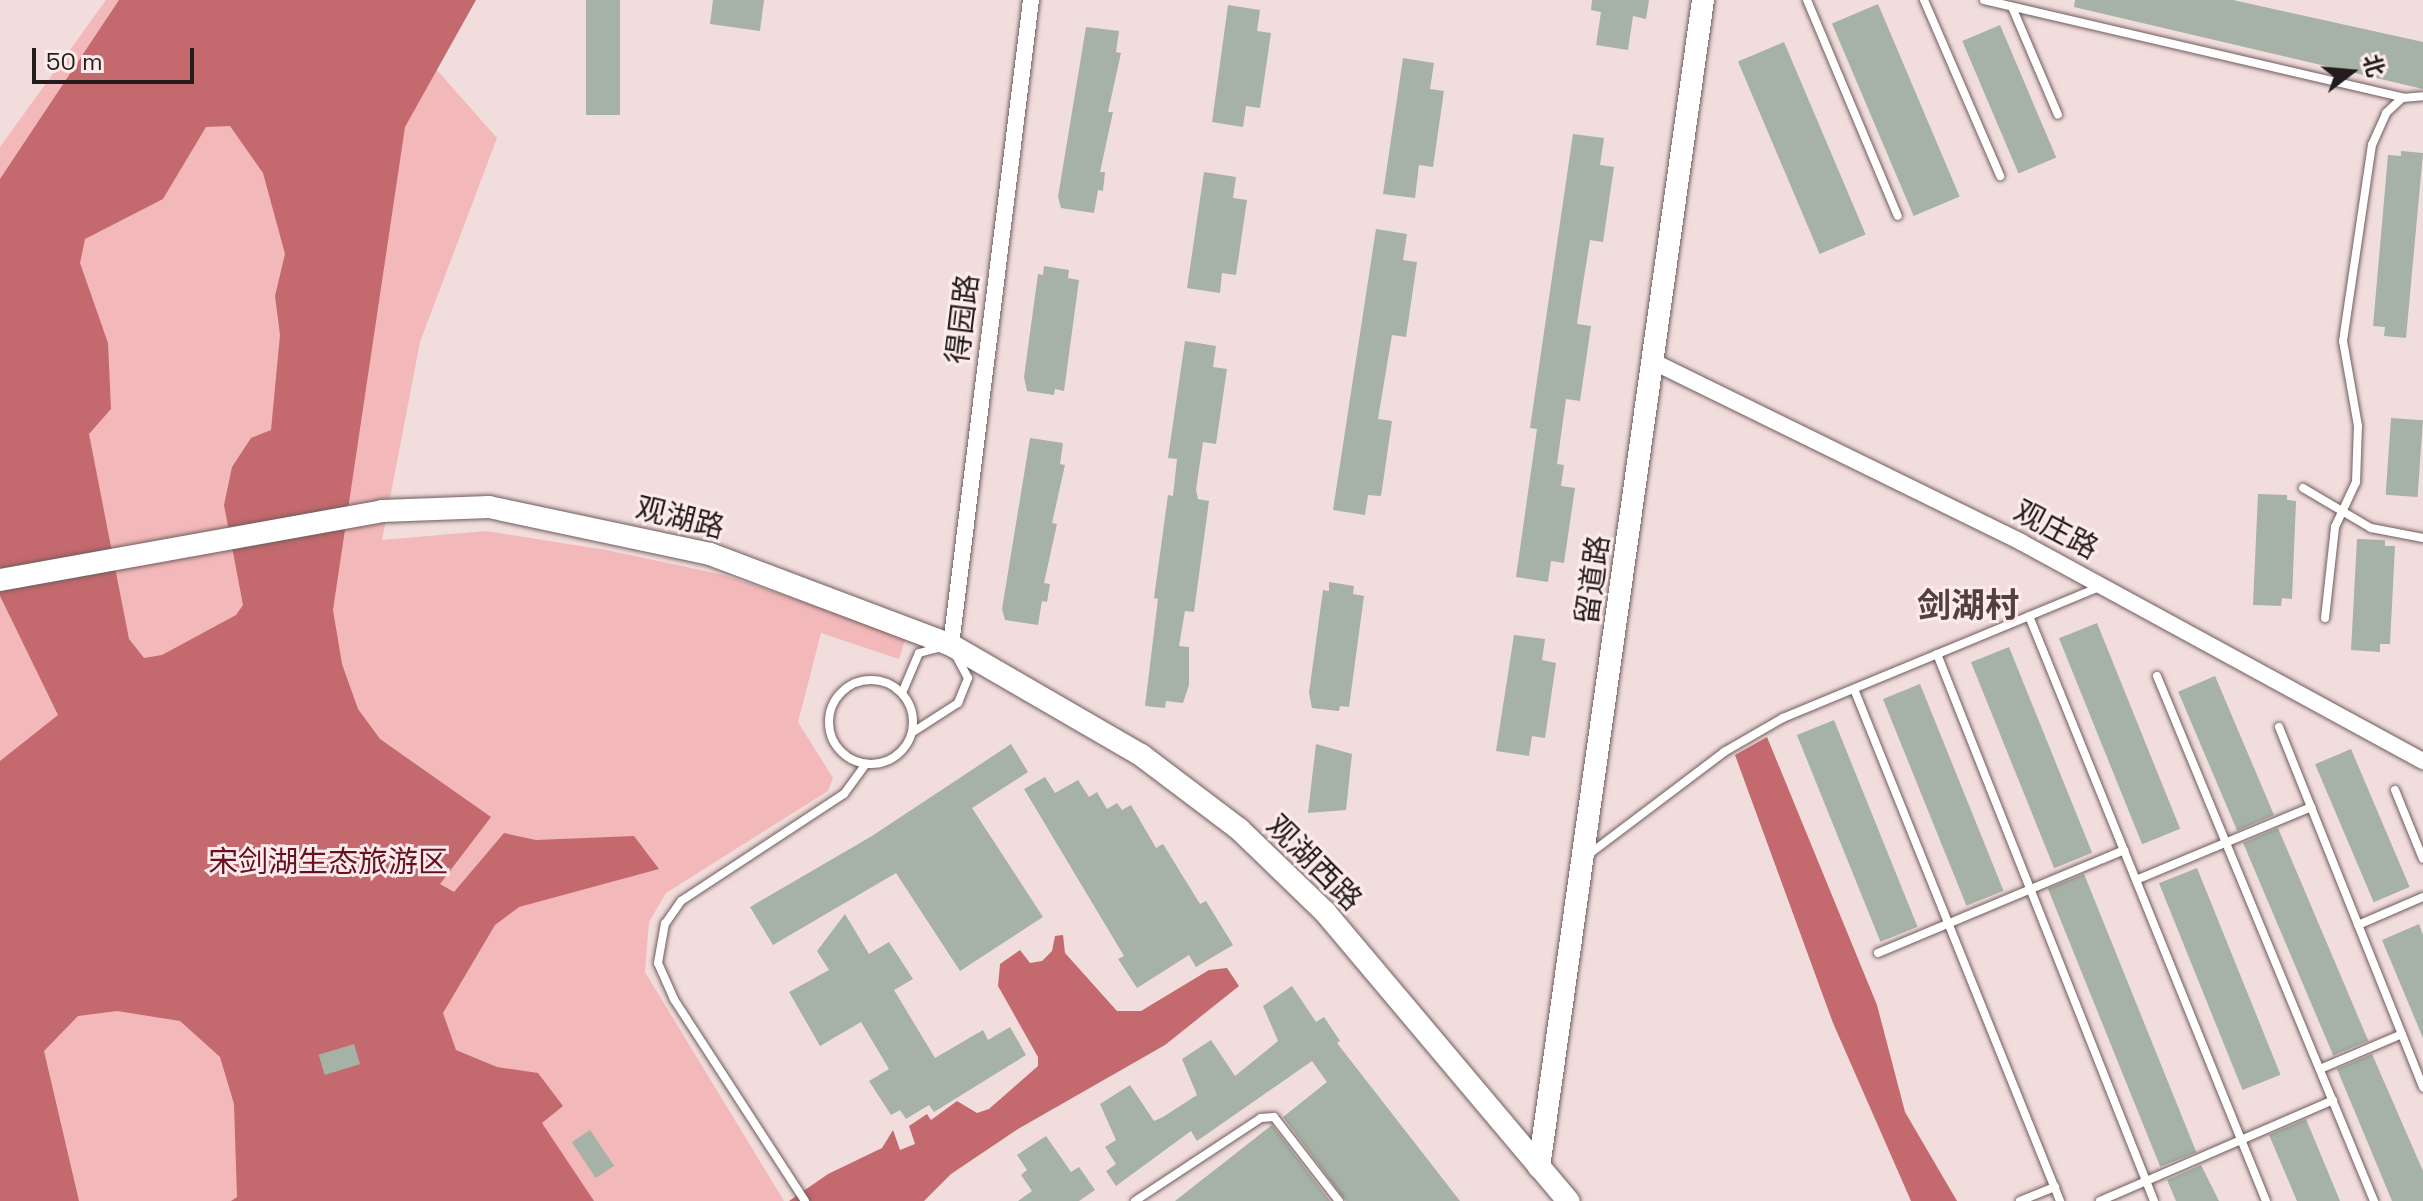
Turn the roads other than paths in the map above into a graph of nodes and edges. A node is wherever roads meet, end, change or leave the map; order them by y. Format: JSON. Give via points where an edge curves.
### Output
{"nodes":[{"id":1,"x":1031,"y":0,"type":"edge"},
{"id":2,"x":1703,"y":0,"type":"edge"},
{"id":3,"x":1807,"y":0,"type":"edge"},
{"id":4,"x":1924,"y":0,"type":"edge"},
{"id":5,"x":1984,"y":0,"type":"edge"},
{"id":6,"x":2012,"y":7,"type":"junction"},
{"id":7,"x":2423,"y":96,"type":"edge"},
{"id":8,"x":2404,"y":98,"type":"junction"},
{"id":9,"x":2058,"y":115,"type":"dead end"},
{"id":10,"x":2000,"y":176,"type":"dead end"},
{"id":11,"x":1898,"y":216,"type":"dead end"},
{"id":12,"x":1654,"y":362,"type":"junction"},
{"id":13,"x":2303,"y":488,"type":"dead end"},
{"id":14,"x":2343,"y":511,"type":"junction"},
{"id":15,"x":2423,"y":538,"type":"edge"},
{"id":16,"x":0,"y":580,"type":"edge"},
{"id":17,"x":2101,"y":586,"type":"junction"},
{"id":18,"x":2029,"y":616,"type":"junction"},
{"id":19,"x":2325,"y":618,"type":"dead end"},
{"id":20,"x":951,"y":645,"type":"junction"},
{"id":21,"x":1937,"y":654,"type":"junction"},
{"id":22,"x":2157,"y":676,"type":"dead end"},
{"id":23,"x":1854,"y":689,"type":"junction"},
{"id":24,"x":902,"y":693,"type":"junction"},
{"id":25,"x":2279,"y":727,"type":"dead end"},
{"id":26,"x":913,"y":732,"type":"junction"},
{"id":27,"x":2423,"y":761,"type":"edge"},
{"id":28,"x":866,"y":764,"type":"junction"},
{"id":29,"x":2395,"y":790,"type":"dead end"},
{"id":30,"x":2311,"y":807,"type":"junction"},
{"id":31,"x":2226,"y":843,"type":"junction"},
{"id":32,"x":2124,"y":850,"type":"junction"},
{"id":33,"x":1583,"y":859,"type":"junction"},
{"id":34,"x":2423,"y":859,"type":"edge"},
{"id":35,"x":2136,"y":880,"type":"junction"},
{"id":36,"x":2030,"y":890,"type":"junction"},
{"id":37,"x":2423,"y":897,"type":"edge"},
{"id":38,"x":1949,"y":924,"type":"junction"},
{"id":39,"x":2358,"y":925,"type":"junction"},
{"id":40,"x":1878,"y":953,"type":"dead end"},
{"id":41,"x":2402,"y":1034,"type":"junction"},
{"id":42,"x":2320,"y":1069,"type":"junction"},
{"id":43,"x":2423,"y":1087,"type":"edge"},
{"id":44,"x":2333,"y":1100,"type":"junction"},
{"id":45,"x":2241,"y":1139,"type":"junction"},
{"id":46,"x":1539,"y":1167,"type":"junction"},
{"id":47,"x":2146,"y":1181,"type":"junction"},
{"id":48,"x":2055,"y":1187,"type":"junction"},
{"id":49,"x":805,"y":1201,"type":"edge"},
{"id":50,"x":1135,"y":1201,"type":"edge"},
{"id":51,"x":1339,"y":1201,"type":"edge"},
{"id":52,"x":1568,"y":1201,"type":"edge"},
{"id":53,"x":2020,"y":1201,"type":"edge"},
{"id":54,"x":2060,"y":1201,"type":"edge"},
{"id":55,"x":2100,"y":1201,"type":"edge"},
{"id":56,"x":2154,"y":1201,"type":"edge"},
{"id":57,"x":2266,"y":1201,"type":"edge"},
{"id":58,"x":2374,"y":1201,"type":"edge"}],
"edges":[{"from":1,"to":20,"type":"street","name":"得园路"},
{"from":2,"to":12,"type":"street","name":"留道路"},
{"from":3,"to":11,"type":"lane"},
{"from":4,"to":10,"type":"lane"},
{"from":5,"to":6,"type":"lane"},
{"from":6,"to":8,"type":"lane"},
{"from":6,"to":9,"type":"lane"},
{"from":7,"to":8,"type":"lane"},
{"from":8,"to":14,"type":"lane","via":[[2386,113],[2372,145],[2367,175],[2343,341],[2358,426],[2356,482]]},
{"from":12,"to":17,"type":"street","name":"观庄路"},
{"from":12,"to":33,"type":"street","name":"留道路"},
{"from":13,"to":14,"type":"lane"},
{"from":14,"to":15,"type":"lane","via":[[2371,528]]},
{"from":14,"to":19,"type":"lane","via":[[2335,527]]},
{"from":16,"to":20,"type":"street","name":"观湖路","via":[[382,511],[489,507],[696,550]]},
{"from":17,"to":18,"type":"lane"},
{"from":17,"to":27,"type":"street","name":"观庄路"},
{"from":18,"to":21,"type":"lane"},
{"from":18,"to":32,"type":"lane"},
{"from":20,"to":24,"type":"lane","via":[[919,653]]},
{"from":20,"to":26,"type":"lane","via":[[968,678],[958,703]]},
{"from":20,"to":46,"type":"street","name":"观湖西路","via":[[1141,755],[1239,829],[1325,912]]},
{"from":21,"to":23,"type":"lane"},
{"from":21,"to":36,"type":"lane"},
{"from":22,"to":31,"type":"lane"},
{"from":23,"to":33,"type":"lane","via":[[1783,718],[1724,752]]},
{"from":23,"to":38,"type":"lane"},
{"from":24,"to":26,"type":"lane","via":[[910,705]]},
{"from":24,"to":28,"type":"lane","via":[[878,680],[865,680],[840,693],[833,704],[830,732],[836,745]]},
{"from":25,"to":30,"type":"lane"},
{"from":26,"to":28,"type":"lane","via":[[898,756]]},
{"from":28,"to":49,"type":"lane","via":[[844,794],[681,901],[665,924],[658,963],[674,999]]},
{"from":29,"to":34,"type":"lane"},
{"from":30,"to":31,"type":"lane"},
{"from":30,"to":39,"type":"lane"},
{"from":31,"to":35,"type":"lane"},
{"from":31,"to":42,"type":"lane"},
{"from":32,"to":35,"type":"lane"},
{"from":32,"to":36,"type":"lane"},
{"from":33,"to":46,"type":"street","name":"留道路"},
{"from":35,"to":45,"type":"lane"},
{"from":36,"to":38,"type":"lane"},
{"from":36,"to":47,"type":"lane"},
{"from":37,"to":39,"type":"lane"},
{"from":38,"to":40,"type":"lane"},
{"from":38,"to":48,"type":"lane"},
{"from":39,"to":41,"type":"lane"},
{"from":41,"to":42,"type":"lane"},
{"from":41,"to":43,"type":"lane"},
{"from":42,"to":44,"type":"lane"},
{"from":44,"to":45,"type":"lane"},
{"from":44,"to":58,"type":"lane"},
{"from":45,"to":47,"type":"lane"},
{"from":45,"to":57,"type":"lane"},
{"from":46,"to":52,"type":"street","name":"观湖西路"},
{"from":47,"to":55,"type":"lane"},
{"from":47,"to":56,"type":"lane"},
{"from":48,"to":53,"type":"lane"},
{"from":48,"to":54,"type":"lane"},
{"from":50,"to":51,"type":"lane","via":[[1261,1118],[1274,1117]]}]}
